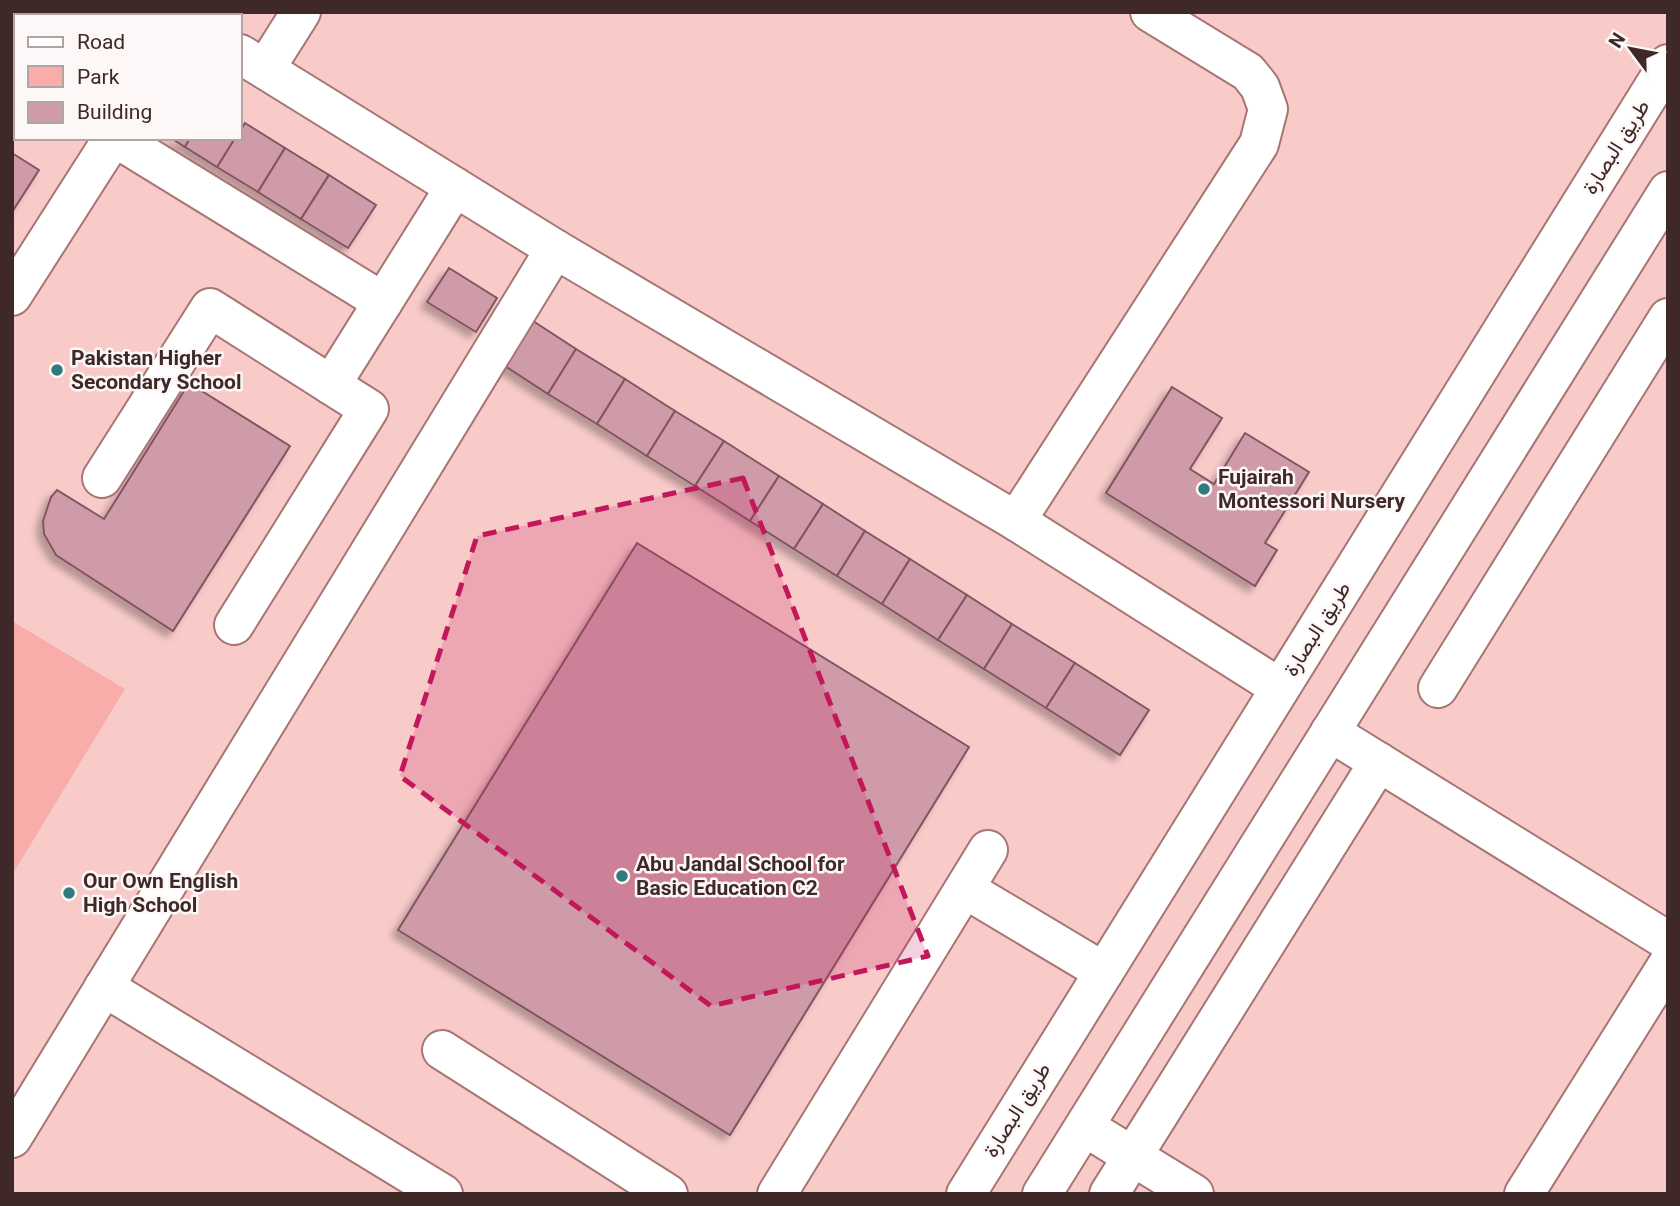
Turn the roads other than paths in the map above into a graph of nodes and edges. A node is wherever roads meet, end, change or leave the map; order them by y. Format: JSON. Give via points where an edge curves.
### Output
{"nodes":[{"id":1,"x":301,"y":12,"type":"edge"},
{"id":2,"x":1150,"y":12,"type":"edge"},
{"id":3,"x":252,"y":61,"type":"edge"},
{"id":4,"x":1668,"y":64,"type":"edge"},
{"id":5,"x":113,"y":140,"type":"edge"},
{"id":6,"x":117,"y":140,"type":"edge"},
{"id":7,"x":454,"y":187,"type":"junction"},
{"id":8,"x":1668,"y":191,"type":"edge"},
{"id":9,"x":555,"y":249,"type":"junction"},
{"id":10,"x":12,"y":296,"type":"edge"},
{"id":11,"x":383,"y":302,"type":"junction"},
{"id":12,"x":1668,"y":318,"type":"edge"},
{"id":13,"x":331,"y":385,"type":"junction"},
{"id":14,"x":102,"y":478,"type":"dead end"},
{"id":15,"x":1016,"y":521,"type":"junction"},
{"id":16,"x":234,"y":625,"type":"dead end"},
{"id":17,"x":1280,"y":688,"type":"junction"},
{"id":18,"x":1438,"y":688,"type":"dead end"},
{"id":19,"x":1330,"y":732,"type":"junction"},
{"id":20,"x":1379,"y":762,"type":"junction"},
{"id":21,"x":988,"y":850,"type":"dead end"},
{"id":22,"x":965,"y":889,"type":"junction"},
{"id":23,"x":1668,"y":941,"type":"edge"},
{"id":24,"x":1668,"y":964,"type":"edge"},
{"id":25,"x":1104,"y":972,"type":"junction"},
{"id":26,"x":104,"y":987,"type":"junction"},
{"id":27,"x":442,"y":1049,"type":"dead end"},
{"id":28,"x":1085,"y":1127,"type":"junction"},
{"id":29,"x":12,"y":1138,"type":"edge"},
{"id":30,"x":1132,"y":1156,"type":"junction"},
{"id":31,"x":443,"y":1194,"type":"edge"},
{"id":32,"x":668,"y":1194,"type":"edge"},
{"id":33,"x":777,"y":1194,"type":"edge"},
{"id":34,"x":966,"y":1194,"type":"edge"},
{"id":35,"x":1042,"y":1194,"type":"edge"},
{"id":36,"x":1109,"y":1194,"type":"edge"},
{"id":37,"x":1194,"y":1194,"type":"edge"},
{"id":38,"x":1524,"y":1194,"type":"edge"}],
"edges":[{"from":1,"to":3,"type":"street"},
{"from":2,"to":15,"type":"street","via":[[1248,72],[1268,109],[1259,144]]},
{"from":3,"to":7,"type":"street"},
{"from":4,"to":17,"type":"street","name":"طريق البصارة"},
{"from":5,"to":10,"type":"street"},
{"from":6,"to":11,"type":"street"},
{"from":7,"to":9,"type":"street"},
{"from":7,"to":11,"type":"street"},
{"from":8,"to":19,"type":"street"},
{"from":9,"to":15,"type":"street"},
{"from":9,"to":26,"type":"street"},
{"from":11,"to":13,"type":"street"},
{"from":12,"to":18,"type":"street"},
{"from":13,"to":14,"type":"street","via":[[209,308]]},
{"from":13,"to":16,"type":"street","via":[[369,409]]},
{"from":15,"to":17,"type":"street"},
{"from":17,"to":25,"type":"street","name":"طريق البصارة"},
{"from":19,"to":20,"type":"street"},
{"from":19,"to":28,"type":"street"},
{"from":20,"to":23,"type":"street"},
{"from":20,"to":30,"type":"street"},
{"from":21,"to":22,"type":"street"},
{"from":22,"to":25,"type":"street"},
{"from":22,"to":33,"type":"street"},
{"from":24,"to":38,"type":"street"},
{"from":25,"to":34,"type":"street","name":"طريق البصارة"},
{"from":26,"to":29,"type":"street"},
{"from":26,"to":31,"type":"street"},
{"from":27,"to":32,"type":"street"},
{"from":28,"to":30,"type":"street"},
{"from":28,"to":35,"type":"street"},
{"from":30,"to":36,"type":"street"},
{"from":30,"to":37,"type":"street"}]}
